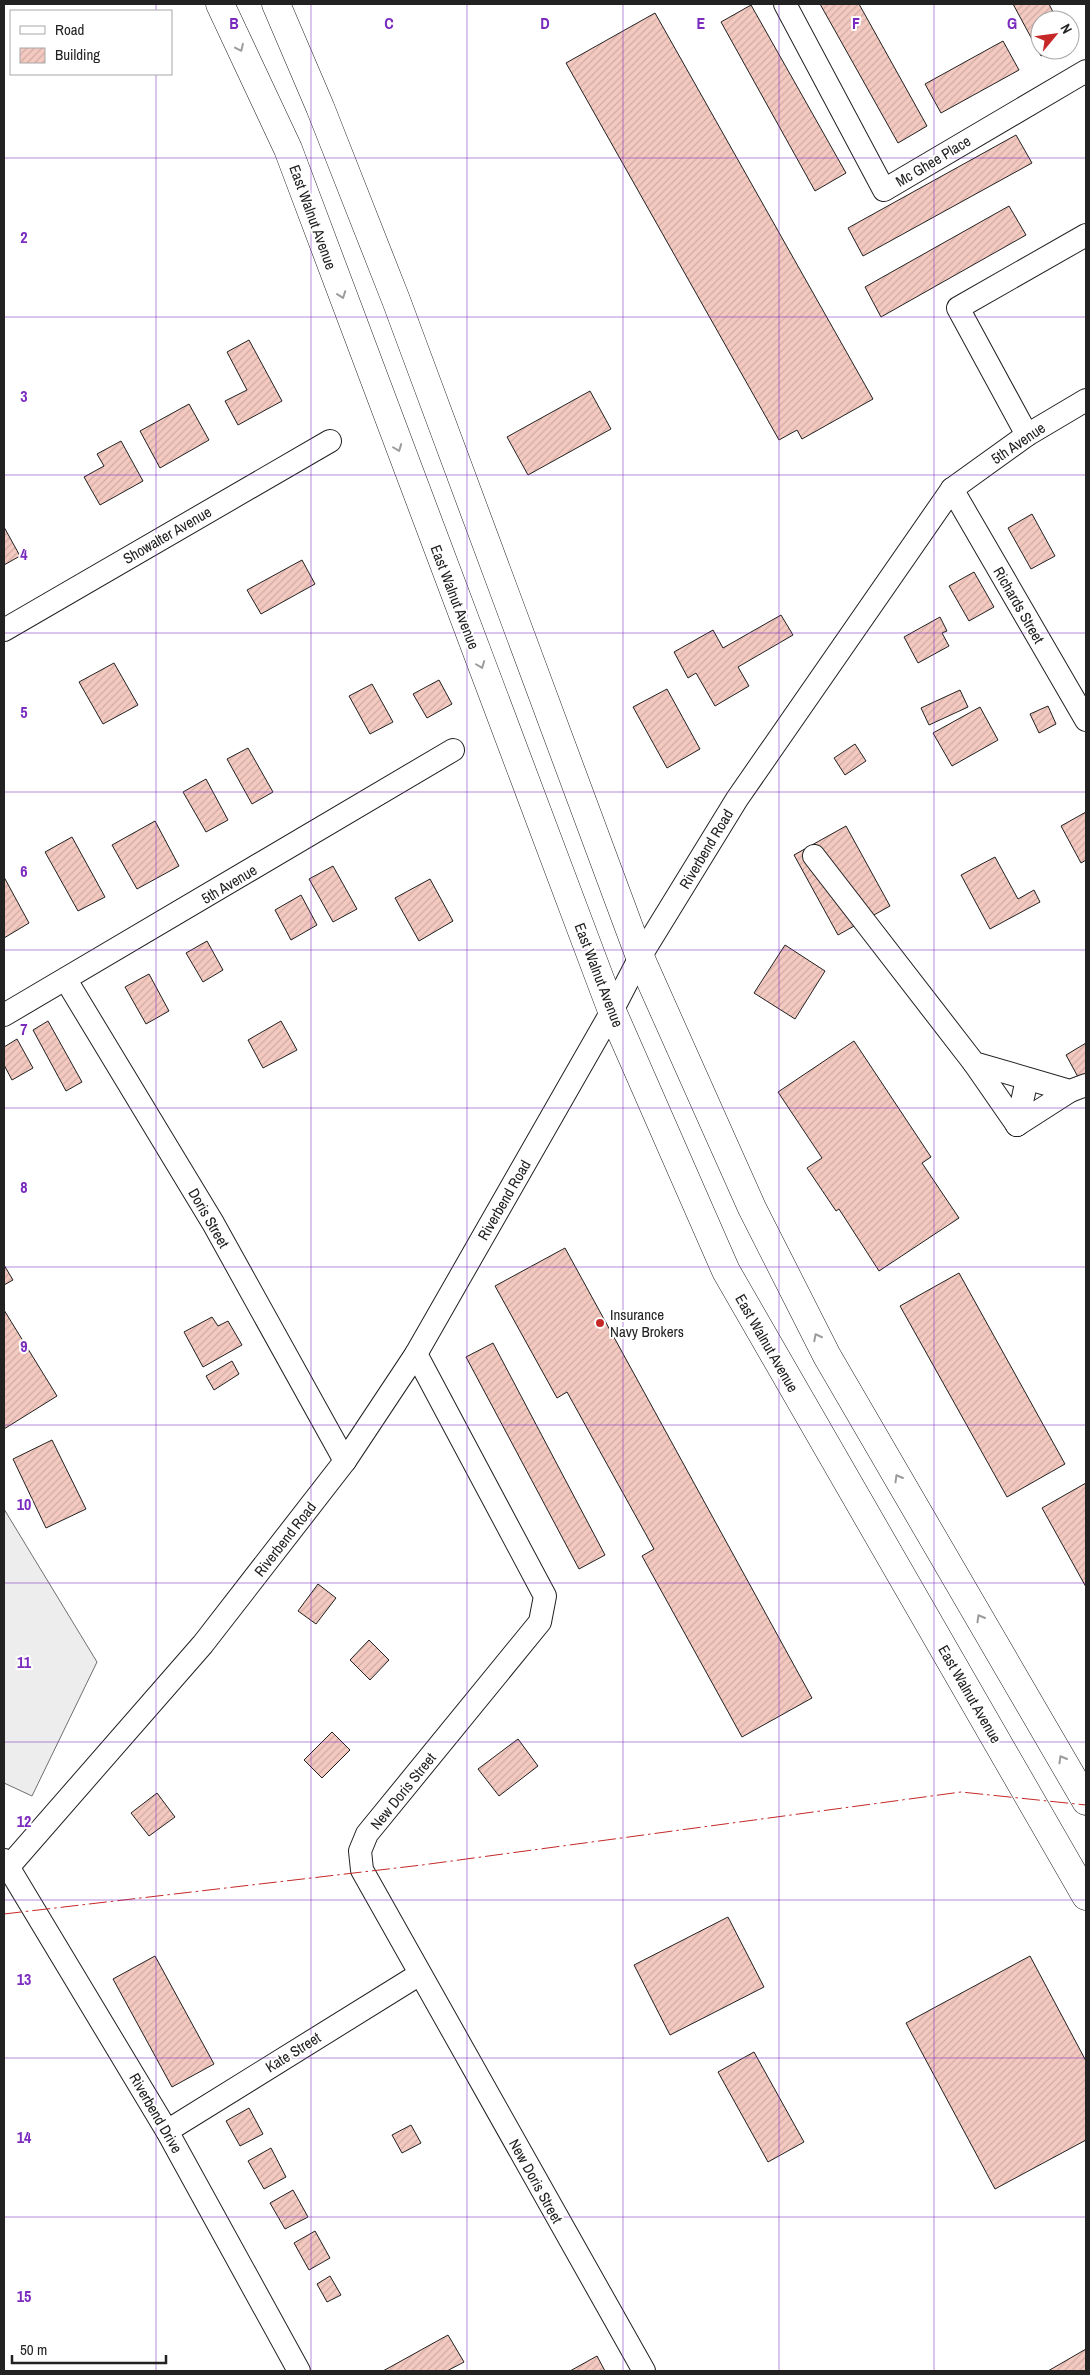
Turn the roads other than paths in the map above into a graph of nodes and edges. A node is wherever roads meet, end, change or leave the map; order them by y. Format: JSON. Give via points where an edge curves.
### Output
{"nodes":[{"id":1,"x":220,"y":4,"type":"edge"},
{"id":2,"x":276,"y":4,"type":"edge"},
{"id":3,"x":786,"y":4,"type":"edge"},
{"id":4,"x":1086,"y":71,"type":"edge"},
{"id":5,"x":1086,"y":235,"type":"edge"},
{"id":6,"x":1086,"y":400,"type":"edge"},
{"id":7,"x":1027,"y":435,"type":"junction"},
{"id":8,"x":330,"y":441,"type":"dead end"},
{"id":9,"x":952,"y":489,"type":"junction"},
{"id":10,"x":4,"y":630,"type":"edge"},
{"id":11,"x":1086,"y":720,"type":"edge"},
{"id":12,"x":453,"y":750,"type":"dead end"},
{"id":13,"x":814,"y":856,"type":"dead end"},
{"id":14,"x":640,"y":957,"type":"junction"},
{"id":15,"x":66,"y":980,"type":"junction"},
{"id":16,"x":612,"y":1011,"type":"junction"},
{"id":17,"x":4,"y":1015,"type":"edge"},
{"id":18,"x":974,"y":1064,"type":"junction"},
{"id":19,"x":1027,"y":1079,"type":"junction"},
{"id":20,"x":1078,"y":1088,"type":"edge"},
{"id":21,"x":1017,"y":1125,"type":"junction"},
{"id":22,"x":416,"y":1354,"type":"junction"},
{"id":23,"x":346,"y":1461,"type":"junction"},
{"id":24,"x":1086,"y":1801,"type":"edge"},
{"id":25,"x":5,"y":1867,"type":"edge"},
{"id":26,"x":1086,"y":1896,"type":"edge"},
{"id":27,"x":420,"y":1974,"type":"junction"},
{"id":28,"x":167,"y":2131,"type":"junction"},
{"id":29,"x":299,"y":2371,"type":"edge"},
{"id":30,"x":644,"y":2371,"type":"edge"}],
"edges":[{"from":1,"to":16,"type":"main road","name":"East Walnut Avenue","one_way":true,"via":[[288,149]]},
{"from":2,"to":14,"type":"main road","via":[[396,300]]},
{"from":3,"to":4,"type":"street","name":"Mc Ghee Place","via":[[884,190]]},
{"from":5,"to":7,"type":"street","via":[[958,308]]},
{"from":6,"to":7,"type":"street","name":"5th Avenue"},
{"from":7,"to":9,"type":"street","name":"5th Avenue"},
{"from":8,"to":10,"type":"street","name":"Showalter Avenue"},
{"from":9,"to":11,"type":"street","name":"Richards Street"},
{"from":9,"to":14,"type":"street","name":"Riverbend Road","via":[[736,799]]},
{"from":12,"to":15,"type":"street","name":"5th Avenue"},
{"from":13,"to":18,"type":"street"},
{"from":14,"to":16,"type":"street","name":"Riverbend Road"},
{"from":24,"to":14,"type":"main road","one_way":true,"via":[[827,1356],[752,1208]]},
{"from":15,"to":17,"type":"street","name":"5th Avenue"},
{"from":15,"to":23,"type":"street","name":"Doris Street","via":[[212,1223]]},
{"from":16,"to":22,"type":"street","name":"Riverbend Road"},
{"from":16,"to":26,"type":"main road","name":"East Walnut Avenue","via":[[726,1271]]},
{"from":18,"to":19,"type":"street"},
{"from":18,"to":21,"type":"street"},
{"from":19,"to":20,"type":"street"},
{"from":19,"to":21,"type":"street"},
{"from":20,"to":21,"type":"street"},
{"from":22,"to":23,"type":"street","name":"Riverbend Road"},
{"from":22,"to":27,"type":"street","name":"New Doris Street","via":[[545,1596],[540,1622],[367,1834],[360,1851],[362,1870]]},
{"from":23,"to":25,"type":"street","name":"Riverbend Road","via":[[204,1644]]},
{"from":25,"to":28,"type":"street","name":"Riverbend Drive"},
{"from":27,"to":28,"type":"street","name":"Kate Street"},
{"from":27,"to":30,"type":"street","name":"New Doris Street"},
{"from":28,"to":29,"type":"street","name":"Riverbend Drive"}]}
